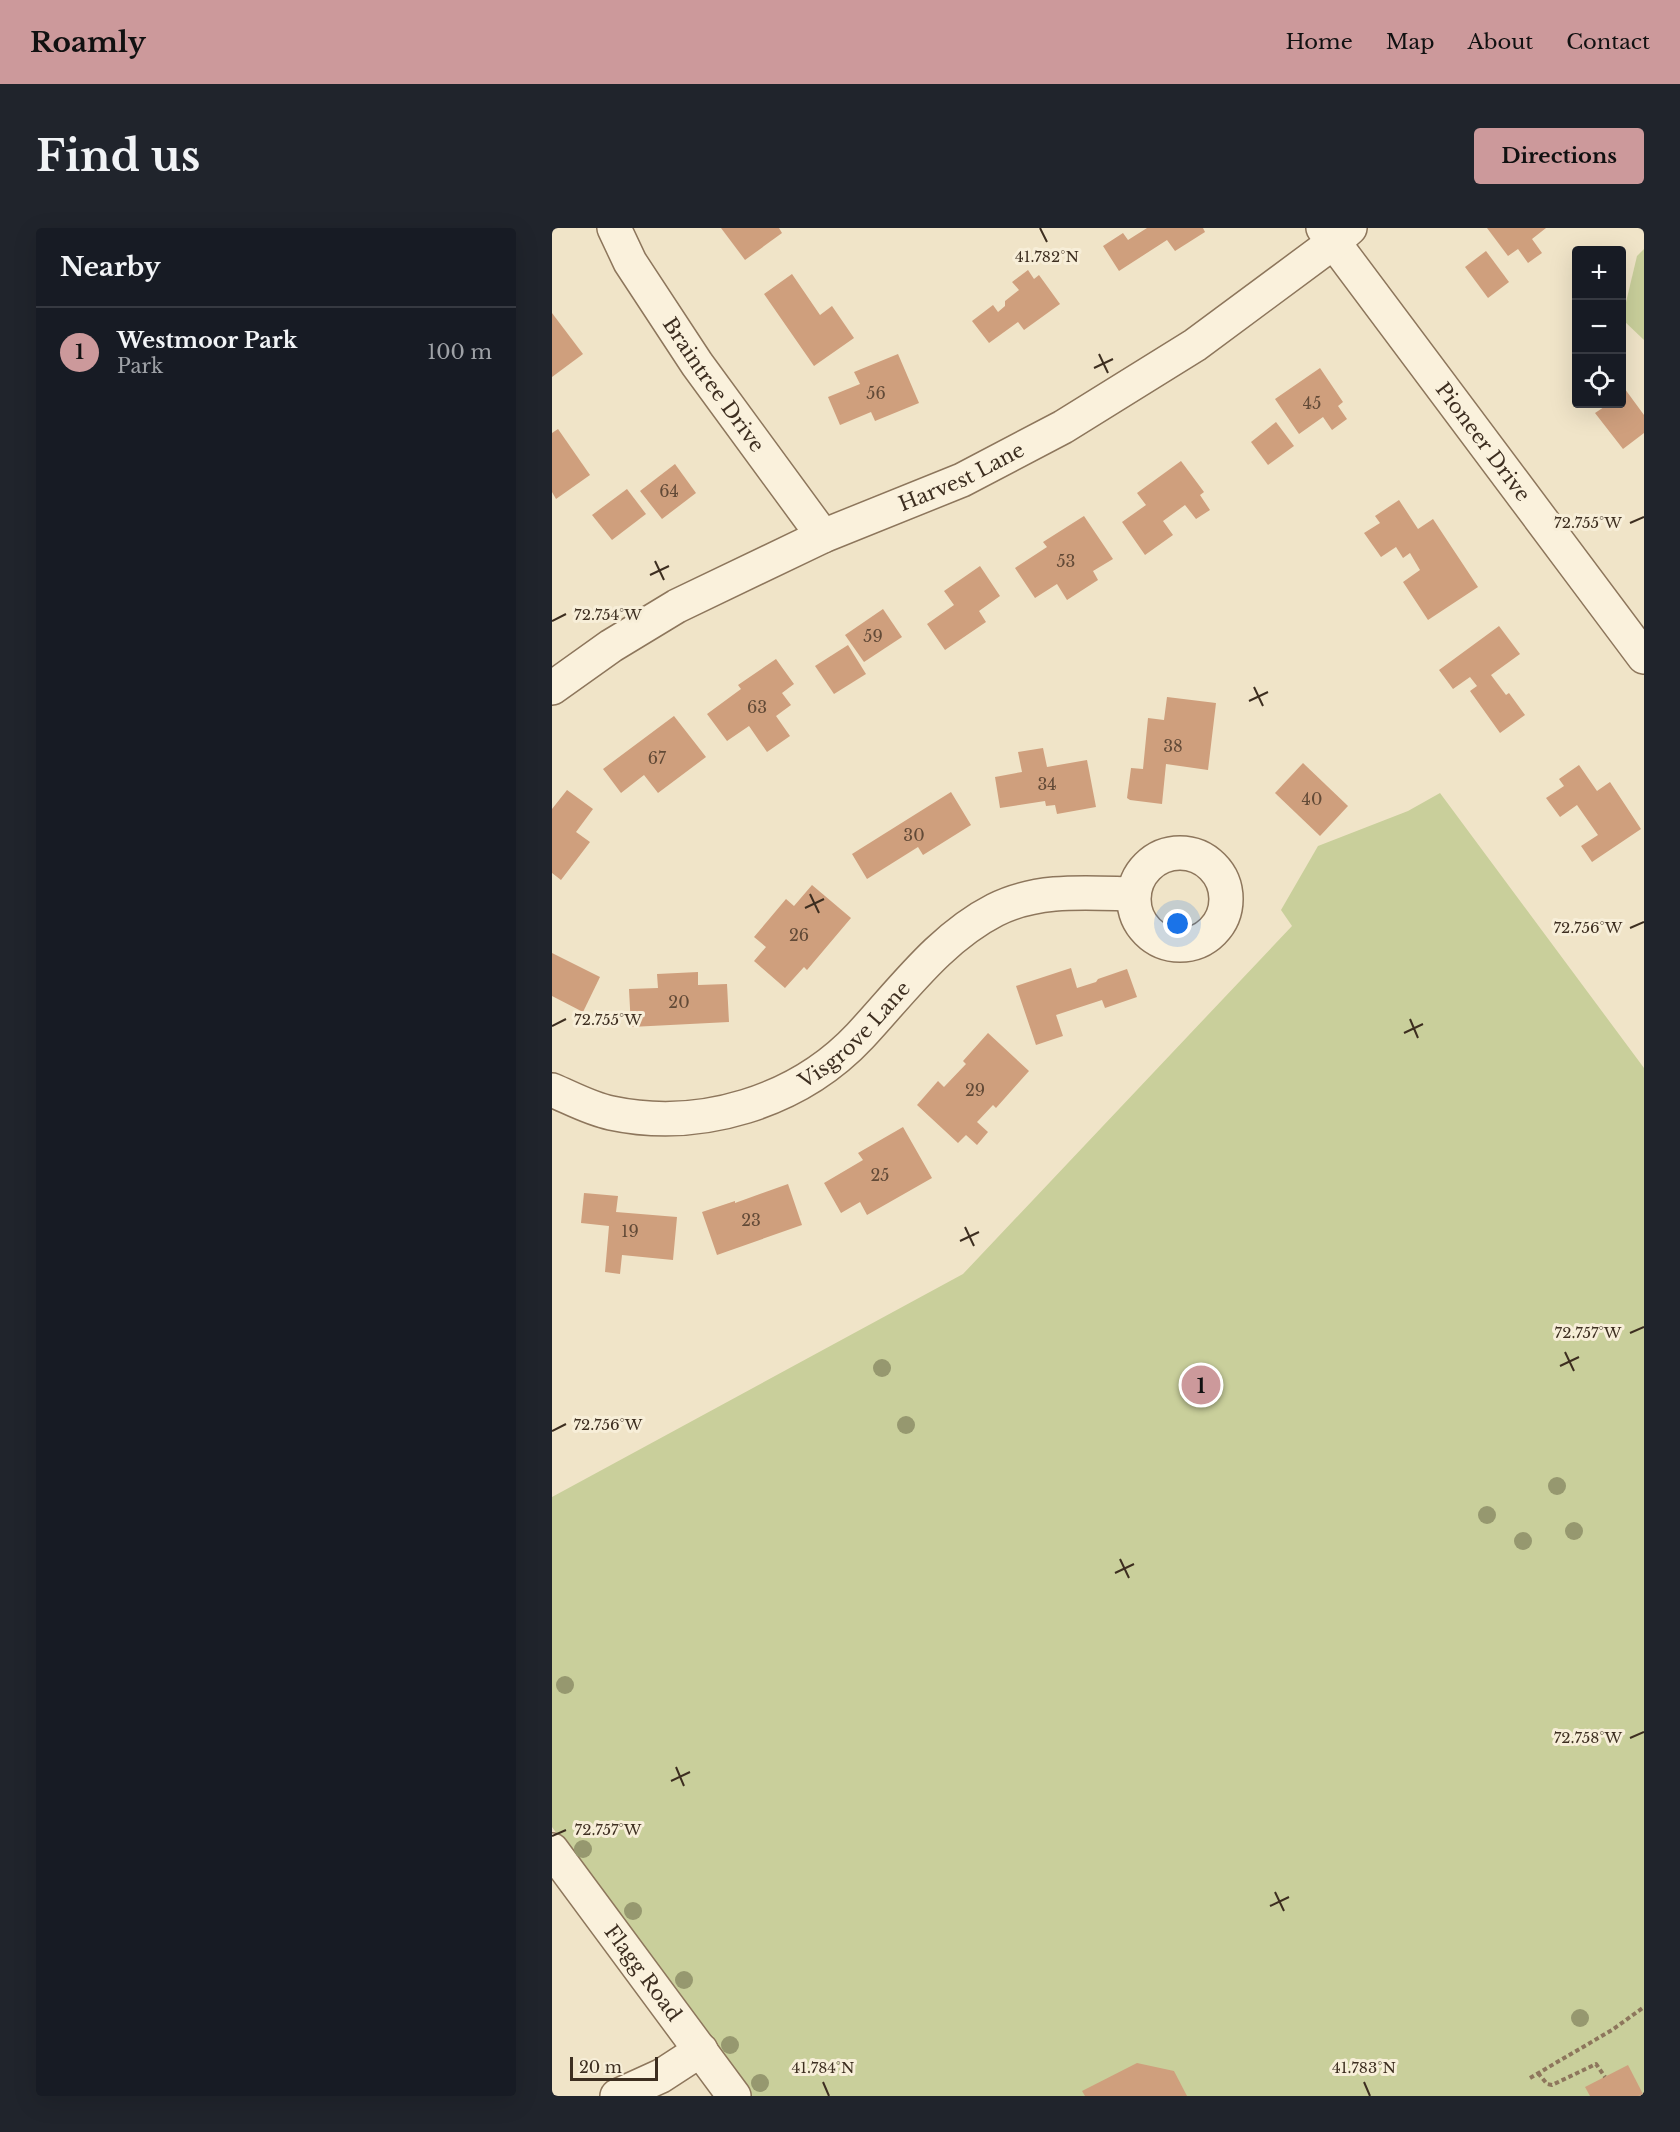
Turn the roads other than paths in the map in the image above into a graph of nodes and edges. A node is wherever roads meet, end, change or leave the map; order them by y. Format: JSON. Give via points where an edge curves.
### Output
{"nodes":[{"id":1,"x":614,"y":228,"type":"edge"},
{"id":2,"x":1336,"y":233,"type":"edge"},
{"id":3,"x":823,"y":536,"type":"junction"},
{"id":4,"x":1644,"y":657,"type":"edge"},
{"id":5,"x":552,"y":688,"type":"edge"},
{"id":6,"x":1134,"y":894,"type":"dead end"},
{"id":7,"x":552,"y":1090,"type":"edge"},
{"id":8,"x":552,"y":1850,"type":"edge"},
{"id":9,"x":701,"y":2050,"type":"junction"},
{"id":10,"x":617,"y":2096,"type":"edge"},
{"id":11,"x":734,"y":2096,"type":"edge"}],
"edges":[{"from":1,"to":3,"type":"street","name":"Braintree Drive","via":[[630,262],[697,364]]},
{"from":2,"to":3,"type":"street","name":"Harvest Lane","via":[[1195,345],[1063,427],[962,480]]},
{"from":2,"to":4,"type":"street","name":"Pioneer Drive"},
{"from":3,"to":5,"type":"street","name":"Harvest Lane","via":[[677,606]]},
{"from":6,"to":7,"type":"street","name":"Visgrove Lane","via":[[1057,893],[998,908],[972,923],[928,961],[825,1069],[785,1092],[742,1108],[700,1117],[654,1120],[609,1113]]},
{"from":8,"to":9,"type":"street","name":"Flagg Road"},
{"from":9,"to":10,"type":"street","via":[[661,2076]]},
{"from":9,"to":11,"type":"street","name":"Flagg Road"}]}
